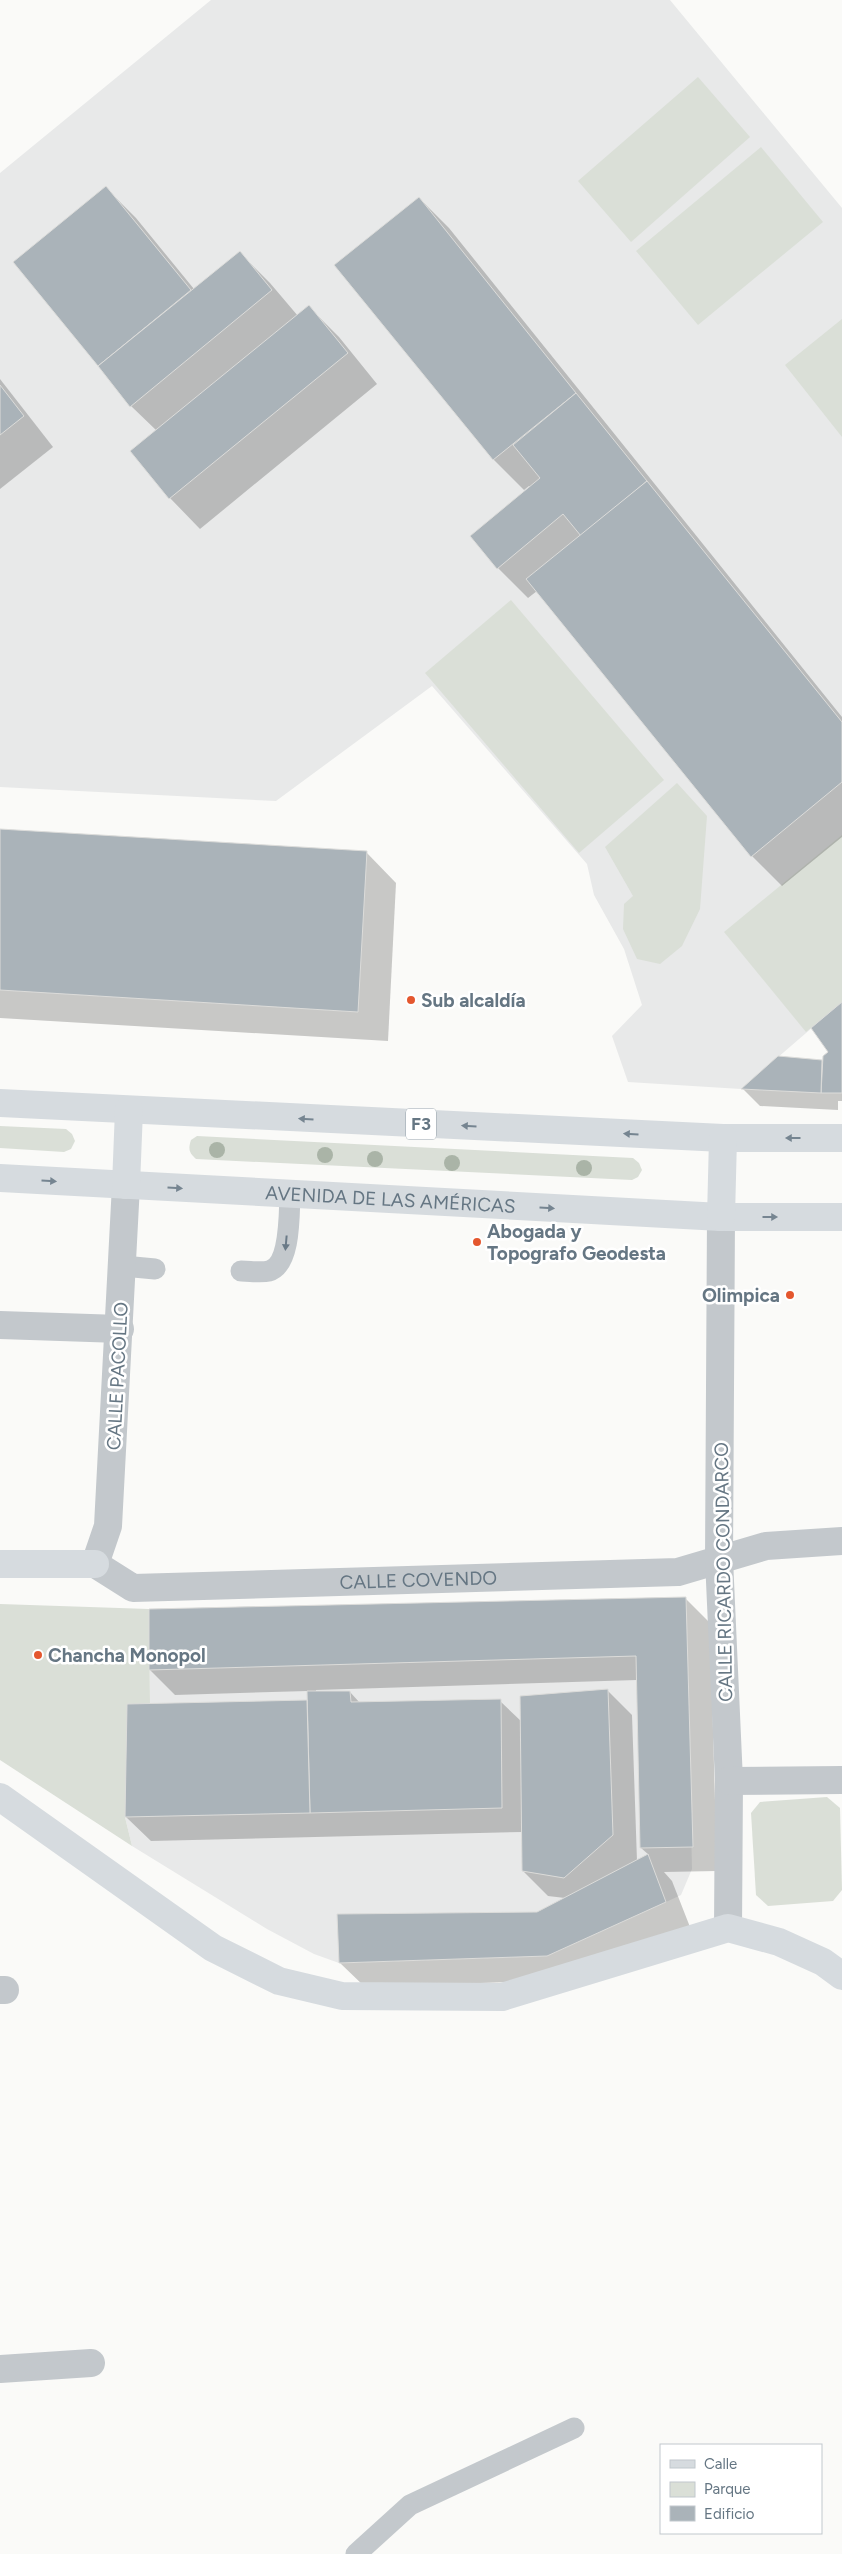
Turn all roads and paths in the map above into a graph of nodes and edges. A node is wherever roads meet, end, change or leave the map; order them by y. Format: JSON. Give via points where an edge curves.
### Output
{"nodes":[{"id":1,"x":0,"y":1103,"type":"edge"},
{"id":2,"x":129,"y":1110,"type":"junction"},
{"id":3,"x":723,"y":1138,"type":"junction"},
{"id":4,"x":842,"y":1138,"type":"edge"},
{"id":5,"x":0,"y":1178,"type":"edge"},
{"id":6,"x":126,"y":1185,"type":"junction"},
{"id":7,"x":290,"y":1194,"type":"junction"},
{"id":8,"x":721,"y":1217,"type":"junction"},
{"id":9,"x":842,"y":1217,"type":"edge"},
{"id":10,"x":123,"y":1266,"type":"junction"},
{"id":11,"x":155,"y":1269,"type":"dead end"},
{"id":12,"x":242,"y":1271,"type":"dead end"},
{"id":13,"x":0,"y":1325,"type":"edge"},
{"id":14,"x":120,"y":1329,"type":"junction"},
{"id":15,"x":842,"y":1541,"type":"edge"},
{"id":16,"x":719,"y":1559,"type":"junction"},
{"id":17,"x":0,"y":1564,"type":"edge"},
{"id":18,"x":95,"y":1564,"type":"junction"},
{"id":19,"x":842,"y":1780,"type":"edge"},
{"id":20,"x":728,"y":1781,"type":"junction"},
{"id":21,"x":0,"y":1797,"type":"edge"},
{"id":22,"x":728,"y":1928,"type":"junction"},
{"id":23,"x":842,"y":1976,"type":"edge"},
{"id":24,"x":91,"y":2363,"type":"dead end"},
{"id":25,"x":0,"y":2369,"type":"edge"},
{"id":26,"x":574,"y":2428,"type":"dead end"},
{"id":27,"x":356,"y":2554,"type":"edge"}],
"edges":[{"from":1,"to":2,"type":"main road","number":"F3"},
{"from":3,"to":2,"type":"main road","number":"F3","one_way":true},
{"from":2,"to":6,"type":"main road"},
{"from":4,"to":3,"type":"main road","number":"F3","one_way":true},
{"from":3,"to":8,"type":"main road"},
{"from":5,"to":6,"type":"main road","name":"AVENIDA DE LAS AMÉRICAS","one_way":true},
{"from":6,"to":7,"type":"main road","name":"AVENIDA DE LAS AMÉRICAS","one_way":true},
{"from":6,"to":10,"type":"street","name":"CALLE PACOLLO"},
{"from":7,"to":8,"type":"main road","name":"AVENIDA DE LAS AMÉRICAS","one_way":true},
{"from":7,"to":12,"type":"lane","one_way":true,"via":[[285,1252],[280,1264],[270,1271]]},
{"from":8,"to":9,"type":"main road","name":"AVENIDA DE LAS AMÉRICAS","one_way":true},
{"from":8,"to":16,"type":"street","name":"CALLE RICARDO CONDARCO"},
{"from":10,"to":11,"type":"lane"},
{"from":10,"to":14,"type":"street","name":"CALLE PACOLLO"},
{"from":13,"to":14,"type":"street"},
{"from":14,"to":18,"type":"street","name":"CALLE PACOLLO","via":[[108,1526]]},
{"from":15,"to":16,"type":"street","name":"CALLE COVENDO","via":[[766,1546]]},
{"from":16,"to":18,"type":"street","name":"CALLE COVENDO","via":[[678,1572],[133,1588]]},
{"from":16,"to":20,"type":"street","name":"CALLE RICARDO CONDARCO"},
{"from":17,"to":18,"type":"main road"},
{"from":19,"to":20,"type":"street"},
{"from":20,"to":22,"type":"street","name":"CALLE RICARDO CONDARCO"},
{"from":21,"to":22,"type":"main road","via":[[212,1948],[279,1981],[342,1996],[502,1997]]},
{"from":22,"to":23,"type":"main road","via":[[779,1942],[823,1962]]},
{"from":24,"to":25,"type":"street"},
{"from":26,"to":27,"type":"lane","via":[[410,2505]]}]}
